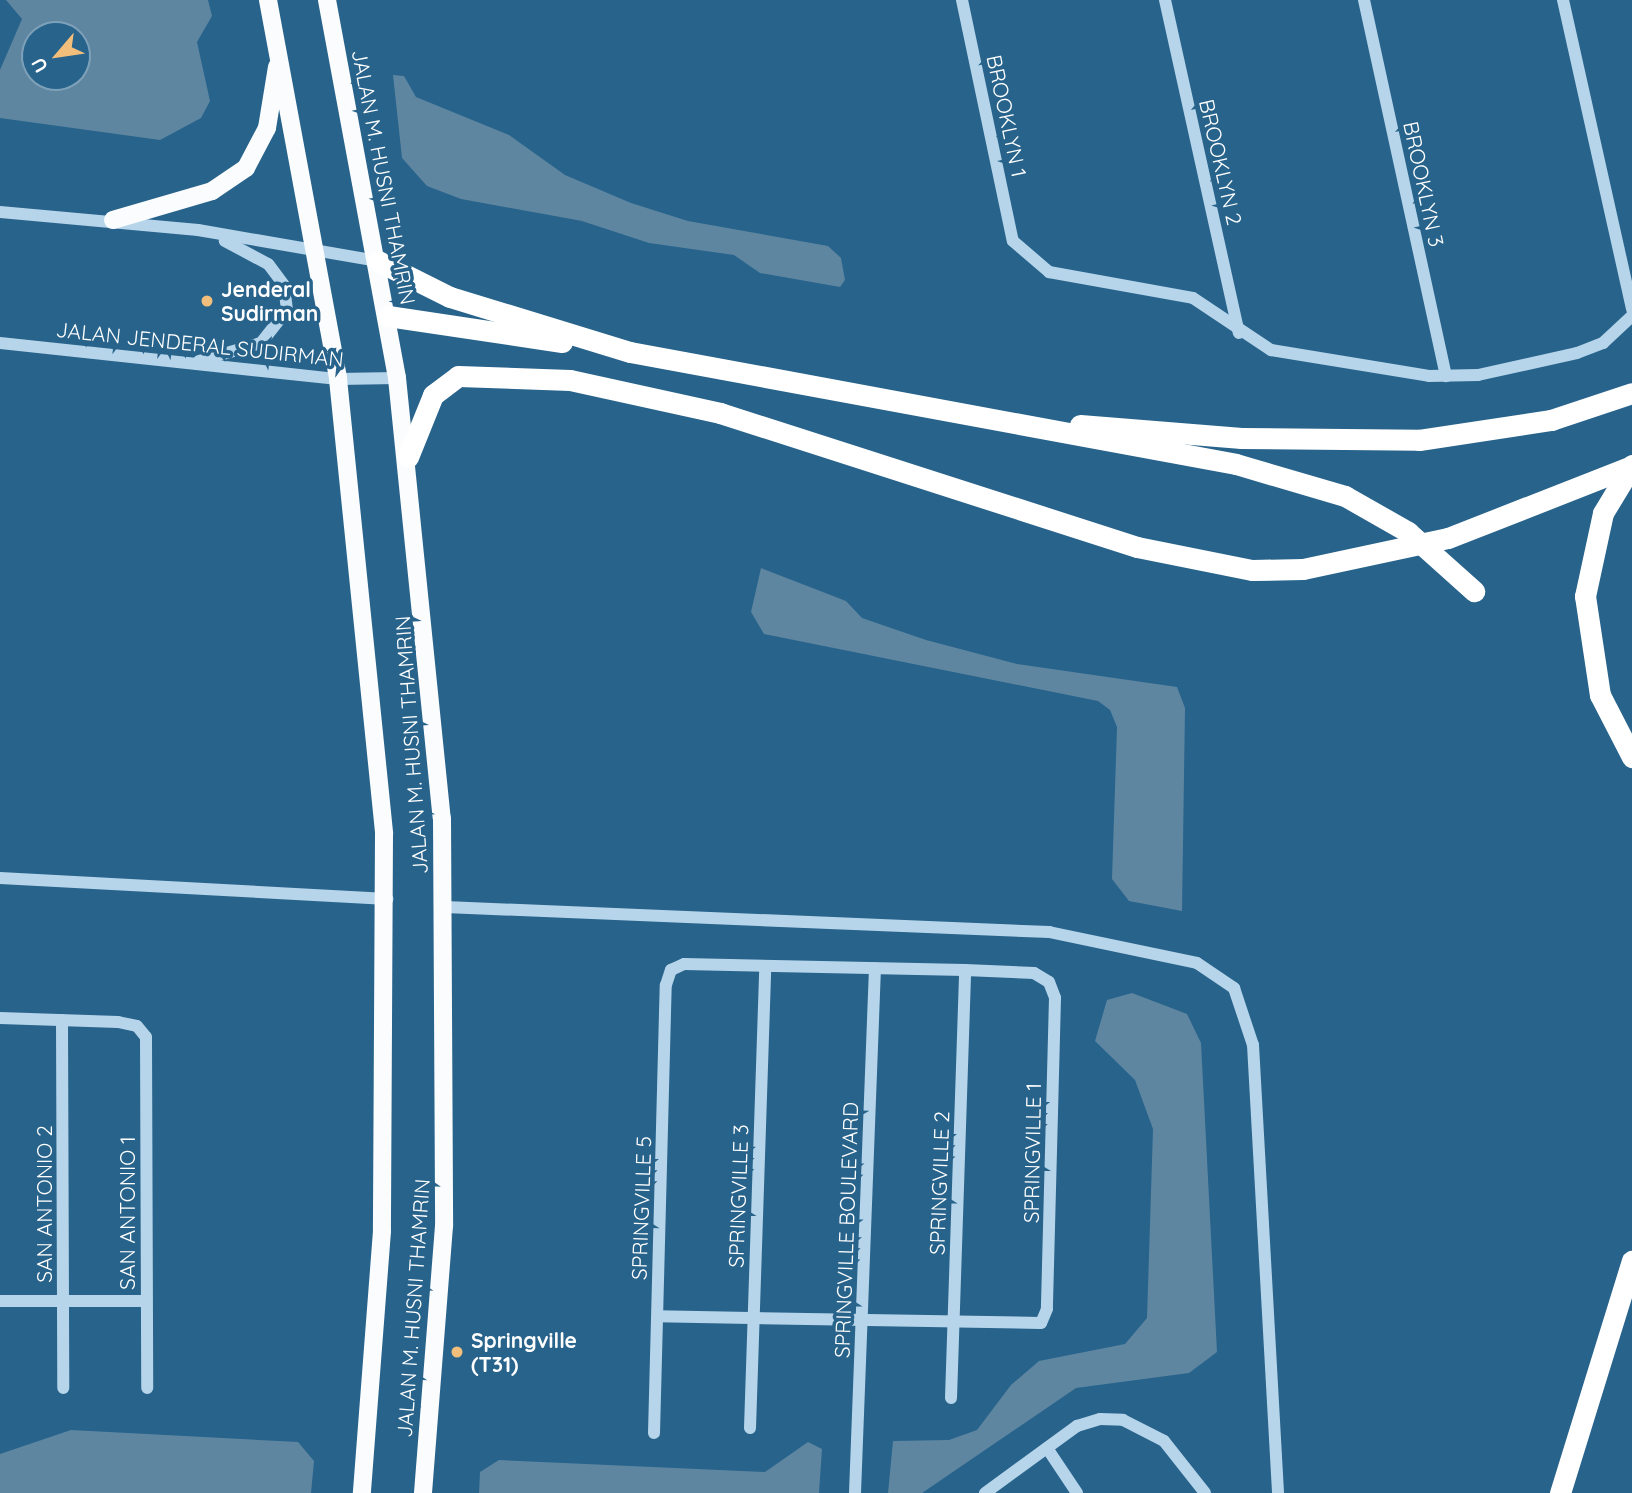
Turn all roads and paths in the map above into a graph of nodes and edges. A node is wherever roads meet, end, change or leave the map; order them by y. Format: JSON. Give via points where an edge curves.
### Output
{"nodes":[{"id":1,"x":268,"y":0,"type":"edge"},
{"id":2,"x":327,"y":0,"type":"edge"},
{"id":3,"x":962,"y":0,"type":"edge"},
{"id":4,"x":1165,"y":0,"type":"edge"},
{"id":5,"x":1364,"y":0,"type":"edge"},
{"id":6,"x":1563,"y":0,"type":"edge"},
{"id":7,"x":279,"y":53,"type":"junction"},
{"id":8,"x":0,"y":212,"type":"edge"},
{"id":9,"x":113,"y":220,"type":"junction"},
{"id":10,"x":185,"y":229,"type":"junction"},
{"id":11,"x":316,"y":247,"type":"junction"},
{"id":12,"x":377,"y":261,"type":"junction"},
{"id":13,"x":1632,"y":309,"type":"edge"},
{"id":14,"x":387,"y":316,"type":"junction"},
{"id":15,"x":1632,"y":316,"type":"edge"},
{"id":16,"x":1239,"y":333,"type":"junction"},
{"id":17,"x":0,"y":343,"type":"edge"},
{"id":18,"x":630,"y":352,"type":"junction"},
{"id":19,"x":184,"y":363,"type":"junction"},
{"id":20,"x":1446,"y":376,"type":"junction"},
{"id":21,"x":397,"y":378,"type":"junction"},
{"id":22,"x":338,"y":379,"type":"junction"},
{"id":23,"x":1632,"y":393,"type":"edge"},
{"id":24,"x":911,"y":409,"type":"junction"},
{"id":25,"x":408,"y":457,"type":"junction"},
{"id":26,"x":1631,"y":467,"type":"edge"},
{"id":27,"x":1474,"y":591,"type":"dead end"},
{"id":28,"x":1632,"y":757,"type":"edge"},
{"id":29,"x":0,"y":878,"type":"edge"},
{"id":30,"x":387,"y":899,"type":"junction"},
{"id":31,"x":445,"y":907,"type":"junction"},
{"id":32,"x":765,"y":966,"type":"junction"},
{"id":33,"x":875,"y":968,"type":"junction"},
{"id":34,"x":965,"y":970,"type":"junction"},
{"id":35,"x":0,"y":1018,"type":"edge"},
{"id":36,"x":62,"y":1020,"type":"junction"},
{"id":37,"x":1632,"y":1261,"type":"edge"},
{"id":38,"x":0,"y":1301,"type":"edge"},
{"id":39,"x":146,"y":1301,"type":"junction"},
{"id":40,"x":64,"y":1305,"type":"junction"},
{"id":41,"x":658,"y":1315,"type":"junction"},
{"id":42,"x":754,"y":1319,"type":"junction"},
{"id":43,"x":862,"y":1322,"type":"junction"},
{"id":44,"x":953,"y":1325,"type":"junction"},
{"id":45,"x":63,"y":1388,"type":"dead end"},
{"id":46,"x":147,"y":1388,"type":"dead end"},
{"id":47,"x":951,"y":1398,"type":"dead end"},
{"id":48,"x":750,"y":1428,"type":"dead end"},
{"id":49,"x":654,"y":1433,"type":"dead end"},
{"id":50,"x":1047,"y":1448,"type":"junction"},
{"id":51,"x":362,"y":1493,"type":"edge"},
{"id":52,"x":423,"y":1493,"type":"edge"},
{"id":53,"x":855,"y":1493,"type":"edge"},
{"id":54,"x":985,"y":1493,"type":"edge"},
{"id":55,"x":1077,"y":1493,"type":"edge"},
{"id":56,"x":1205,"y":1493,"type":"edge"},
{"id":57,"x":1278,"y":1493,"type":"edge"},
{"id":58,"x":1560,"y":1493,"type":"edge"}],
"edges":[{"from":1,"to":7,"type":"main road","name":"JALAN M. HUSNI THAMRIN"},
{"from":2,"to":12,"type":"main road","name":"JALAN M. HUSNI THAMRIN"},
{"from":3,"to":16,"type":"street","name":"BROOKLYN 1","via":[[1013,241],[1049,272],[1193,298]]},
{"from":4,"to":16,"type":"street","name":"BROOKLYN 2"},
{"from":5,"to":20,"type":"street","name":"BROOKLYN 3"},
{"from":6,"to":13,"type":"street"},
{"from":7,"to":9,"type":"main road","via":[[267,128],[246,168],[212,191]]},
{"from":7,"to":11,"type":"main road","name":"JALAN M. HUSNI THAMRIN"},
{"from":8,"to":9,"type":"street"},
{"from":9,"to":10,"type":"street"},
{"from":10,"to":11,"type":"street"},
{"from":10,"to":19,"type":"street","via":[[258,254],[284,285],[288,302],[281,325],[261,343]]},
{"from":11,"to":12,"type":"street"},
{"from":11,"to":22,"type":"main road","name":"JALAN M. HUSNI THAMRIN"},
{"from":12,"to":14,"type":"main road","name":"JALAN M. HUSNI THAMRIN"},
{"from":12,"to":18,"type":"highway","via":[[450,297]]},
{"from":14,"to":18,"type":"highway"},
{"from":14,"to":21,"type":"main road","name":"JALAN M. HUSNI THAMRIN"},
{"from":15,"to":20,"type":"street","via":[[1603,343],[1577,353],[1478,375]]},
{"from":16,"to":20,"type":"street","via":[[1271,350]]},
{"from":17,"to":19,"type":"street","name":"JALAN JENDERAL SUDIRMAN"},
{"from":18,"to":24,"type":"highway"},
{"from":19,"to":22,"type":"street","name":"JALAN JENDERAL SUDIRMAN"},
{"from":21,"to":22,"type":"street","name":"JALAN JENDERAL SUDIRMAN"},
{"from":21,"to":25,"type":"main road","name":"JALAN M. HUSNI THAMRIN"},
{"from":22,"to":30,"type":"main road","name":"JALAN M. HUSNI THAMRIN","via":[[374,696]]},
{"from":23,"to":24,"type":"highway","via":[[1509,429],[1371,442],[1241,438]]},
{"from":24,"to":27,"type":"highway","via":[[1236,464],[1345,496],[1408,533]]},
{"from":25,"to":26,"type":"highway","bridge":true,"via":[[440,386],[458,376],[570,380],[678,402],[1137,547],[1252,570],[1303,569],[1396,553],[1532,508]]},
{"from":25,"to":31,"type":"main road","name":"JALAN M. HUSNI THAMRIN","via":[[436,730]]},
{"from":26,"to":28,"type":"highway","via":[[1593,541],[1585,596],[1600,695]]},
{"from":29,"to":30,"type":"street"},
{"from":30,"to":51,"type":"main road","name":"JALAN M. HUSNI THAMRIN","via":[[382,1231]]},
{"from":31,"to":52,"type":"main road","name":"JALAN M. HUSNI THAMRIN","via":[[444,1226]]},
{"from":31,"to":57,"type":"street","via":[[1049,932],[1197,963],[1234,988],[1253,1045]]},
{"from":32,"to":33,"type":"street"},
{"from":32,"to":41,"type":"street","name":"SPRINGVILLE 5","via":[[684,964],[671,970],[666,985]]},
{"from":32,"to":42,"type":"street","name":"SPRINGVILLE 3"},
{"from":33,"to":34,"type":"street"},
{"from":33,"to":43,"type":"street","name":"SPRINGVILLE BOULEVARD"},
{"from":34,"to":44,"type":"street","name":"SPRINGVILLE 2"},
{"from":34,"to":44,"type":"street","name":"SPRINGVILLE 1","via":[[1034,973],[1049,982],[1055,998],[1047,1308],[1041,1324],[1024,1328]]},
{"from":35,"to":36,"type":"street"},
{"from":36,"to":39,"type":"street","name":"SAN ANTONIO 1","via":[[137,1026],[146,1037]]},
{"from":36,"to":40,"type":"street","name":"SAN ANTONIO 2"},
{"from":37,"to":58,"type":"highway"},
{"from":38,"to":40,"type":"street"},
{"from":39,"to":40,"type":"street"},
{"from":39,"to":46,"type":"street","name":"SAN ANTONIO 1"},
{"from":40,"to":45,"type":"street","name":"SAN ANTONIO 2"},
{"from":41,"to":42,"type":"street"},
{"from":41,"to":49,"type":"street","name":"SPRINGVILLE 5"},
{"from":42,"to":43,"type":"street"},
{"from":42,"to":48,"type":"street","name":"SPRINGVILLE 3"},
{"from":43,"to":44,"type":"street"},
{"from":43,"to":53,"type":"street","name":"SPRINGVILLE BOULEVARD"},
{"from":44,"to":47,"type":"street","name":"SPRINGVILLE 2"},
{"from":50,"to":54,"type":"street"},
{"from":50,"to":55,"type":"street"},
{"from":50,"to":56,"type":"street","via":[[1077,1426],[1122,1420],[1164,1441]]}]}
